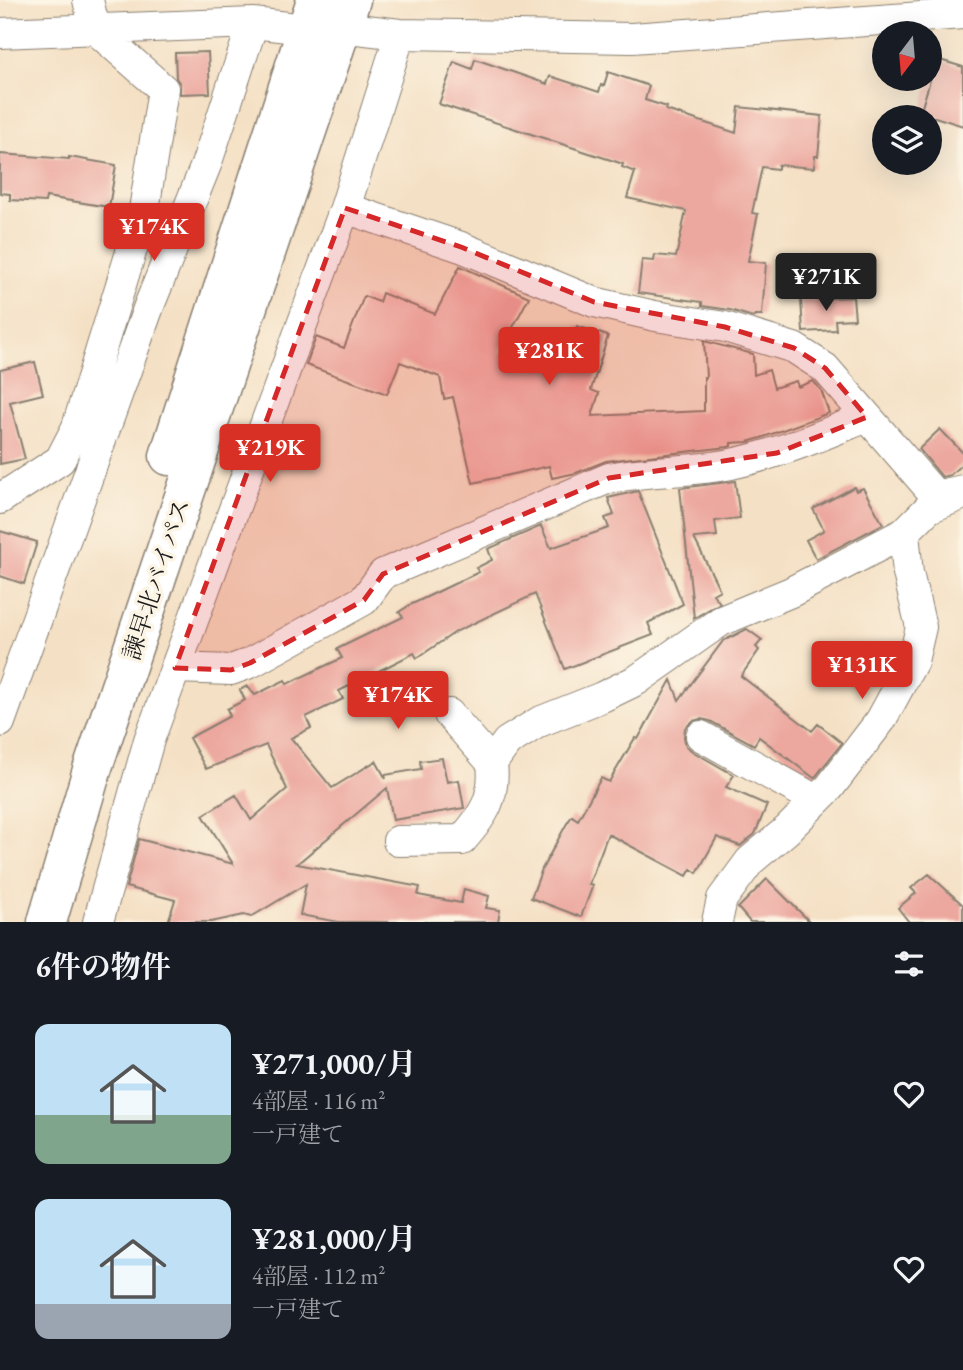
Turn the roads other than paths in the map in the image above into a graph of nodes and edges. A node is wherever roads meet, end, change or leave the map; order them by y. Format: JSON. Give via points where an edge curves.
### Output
{"nodes":[{"id":1,"x":88,"y":0,"type":"edge"},
{"id":2,"x":328,"y":14,"type":"edge"},
{"id":3,"x":963,"y":14,"type":"edge"},
{"id":4,"x":253,"y":23,"type":"junction"},
{"id":5,"x":96,"y":29,"type":"junction"},
{"id":6,"x":0,"y":33,"type":"edge"},
{"id":7,"x":400,"y":34,"type":"junction"},
{"id":8,"x":345,"y":208,"type":"junction"},
{"id":9,"x":867,"y":417,"type":"junction"},
{"id":10,"x":963,"y":493,"type":"edge"},
{"id":11,"x":0,"y":499,"type":"edge"},
{"id":12,"x":904,"y":533,"type":"junction"},
{"id":13,"x":176,"y":668,"type":"junction"},
{"id":14,"x":449,"y":714,"type":"dead end"},
{"id":15,"x":0,"y":722,"type":"edge"},
{"id":16,"x":701,"y":736,"type":"dead end"},
{"id":17,"x":492,"y":763,"type":"junction"},
{"id":18,"x":817,"y":800,"type":"junction"},
{"id":19,"x":398,"y":841,"type":"dead end"},
{"id":20,"x":21,"y":922,"type":"edge"},
{"id":21,"x":47,"y":922,"type":"edge"},
{"id":22,"x":98,"y":922,"type":"edge"},
{"id":23,"x":717,"y":922,"type":"edge"}],
"edges":[{"from":1,"to":5,"type":"street"},
{"from":2,"to":4,"type":"street"},
{"from":2,"to":7,"type":"street"},
{"from":2,"to":20,"type":"highway","name":"諫早北バイパス"},
{"from":2,"to":21,"type":"highway","name":"諫早北バイパス"},
{"from":3,"to":7,"type":"street","via":[[632,38]]},
{"from":4,"to":5,"type":"street"},
{"from":4,"to":15,"type":"street","via":[[206,165],[149,306]]},
{"from":5,"to":6,"type":"street"},
{"from":5,"to":11,"type":"street","via":[[163,89],[144,210],[77,428],[60,460]]},
{"from":7,"to":8,"type":"street"},
{"from":8,"to":9,"type":"street","via":[[461,247],[594,302],[724,327],[794,348],[825,368]]},
{"from":8,"to":13,"type":"street"},
{"from":9,"to":10,"type":"street","via":[[936,496]]},
{"from":9,"to":13,"type":"street","via":[[777,453],[727,464],[608,478],[383,574],[364,600],[250,663],[232,670]]},
{"from":10,"to":12,"type":"street","via":[[929,509]]},
{"from":12,"to":17,"type":"street","via":[[791,592],[721,621],[637,680],[539,722],[507,742]]},
{"from":12,"to":18,"type":"street","via":[[921,627],[913,661],[881,720]]},
{"from":13,"to":22,"type":"street","via":[[149,740]]},
{"from":14,"to":17,"type":"street"},
{"from":16,"to":18,"type":"street"},
{"from":17,"to":19,"type":"street","via":[[494,784],[482,816],[462,840]]},
{"from":18,"to":23,"type":"street","via":[[750,861],[722,899]]}]}
